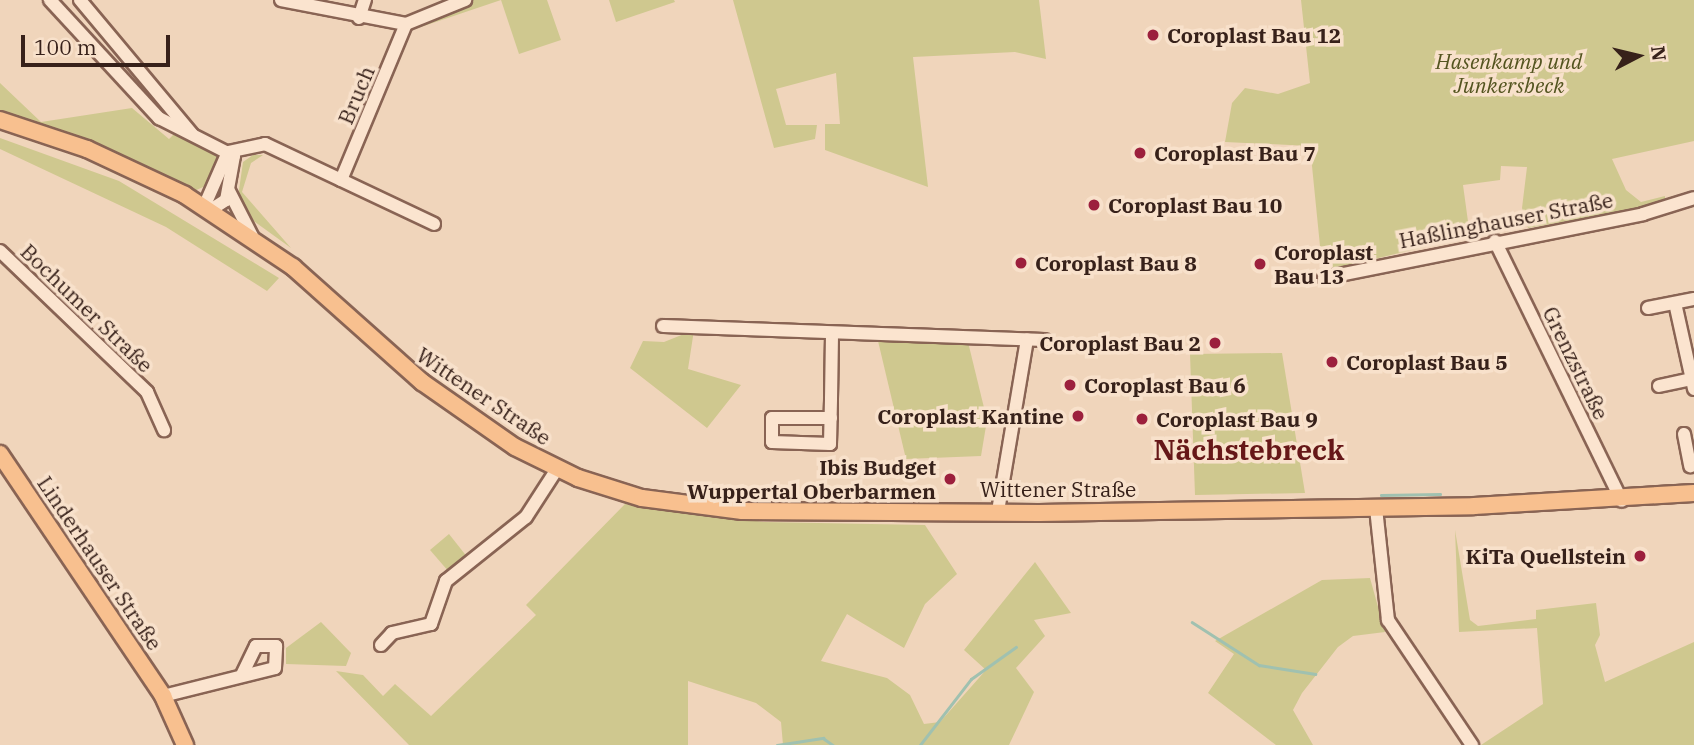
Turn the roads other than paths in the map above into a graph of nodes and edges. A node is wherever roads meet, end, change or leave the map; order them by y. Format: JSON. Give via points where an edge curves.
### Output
{"nodes":[{"id":1,"x":50,"y":0,"type":"edge"},
{"id":2,"x":80,"y":0,"type":"edge"},
{"id":3,"x":281,"y":0,"type":"edge"},
{"id":4,"x":365,"y":0,"type":"edge"},
{"id":5,"x":465,"y":0,"type":"edge"},
{"id":6,"x":359,"y":18,"type":"junction"},
{"id":7,"x":406,"y":24,"type":"junction"},
{"id":8,"x":0,"y":120,"type":"edge"},
{"id":9,"x":192,"y":135,"type":"junction"},
{"id":10,"x":228,"y":152,"type":"junction"},
{"id":11,"x":341,"y":180,"type":"junction"},
{"id":12,"x":229,"y":190,"type":"junction"},
{"id":13,"x":1694,"y":198,"type":"edge"},
{"id":14,"x":206,"y":209,"type":"junction"},
{"id":15,"x":434,"y":224,"type":"dead end"},
{"id":16,"x":255,"y":239,"type":"junction"},
{"id":17,"x":1495,"y":241,"type":"junction"},
{"id":18,"x":0,"y":251,"type":"edge"},
{"id":19,"x":1325,"y":278,"type":"dead end"},
{"id":20,"x":1694,"y":299,"type":"edge"},
{"id":21,"x":1675,"y":303,"type":"junction"},
{"id":22,"x":1648,"y":308,"type":"dead end"},
{"id":23,"x":663,"y":326,"type":"dead end"},
{"id":24,"x":832,"y":335,"type":"junction"},
{"id":25,"x":1027,"y":339,"type":"junction"},
{"id":26,"x":1045,"y":340,"type":"dead end"},
{"id":27,"x":1693,"y":384,"type":"edge"},
{"id":28,"x":1659,"y":386,"type":"dead end"},
{"id":29,"x":831,"y":418,"type":"junction"},
{"id":30,"x":164,"y":430,"type":"dead end"},
{"id":31,"x":1688,"y":441,"type":"edge"},
{"id":32,"x":0,"y":454,"type":"edge"},
{"id":33,"x":1690,"y":466,"type":"dead end"},
{"id":34,"x":557,"y":469,"type":"junction"},
{"id":35,"x":1694,"y":493,"type":"edge"},
{"id":36,"x":1622,"y":501,"type":"junction"},
{"id":37,"x":1376,"y":508,"type":"junction"},
{"id":38,"x":998,"y":511,"type":"junction"},
{"id":39,"x":381,"y":645,"type":"dead end"},
{"id":40,"x":243,"y":675,"type":"dead end"},
{"id":41,"x":163,"y":695,"type":"junction"},
{"id":42,"x":185,"y":745,"type":"edge"},
{"id":43,"x":1472,"y":745,"type":"edge"}],
"edges":[{"from":1,"to":9,"type":"street","via":[[147,107]]},
{"from":2,"to":9,"type":"street"},
{"from":3,"to":6,"type":"street"},
{"from":4,"to":6,"type":"street"},
{"from":5,"to":7,"type":"street"},
{"from":6,"to":7,"type":"street"},
{"from":7,"to":11,"type":"street","name":"Bruch"},
{"from":8,"to":14,"type":"main road","name":"Wittener Straße","via":[[107,158]]},
{"from":9,"to":10,"type":"street"},
{"from":10,"to":11,"type":"street","via":[[265,144]]},
{"from":10,"to":12,"type":"street","name":"Wittener Straße","via":[[235,160]]},
{"from":10,"to":14,"type":"street"},
{"from":11,"to":15,"type":"street"},
{"from":12,"to":14,"type":"street","via":[[222,206]]},
{"from":12,"to":16,"type":"street","name":"Wittener Straße","via":[[239,219]]},
{"from":13,"to":17,"type":"street","name":"Haßlinghauser Straße","via":[[1643,214]]},
{"from":14,"to":16,"type":"main road","name":"Wittener Straße"},
{"from":16,"to":34,"type":"main road","name":"Wittener Straße","via":[[435,393]]},
{"from":17,"to":19,"type":"street","name":"Haßlinghauser Straße"},
{"from":17,"to":36,"type":"street","name":"Grenzstraße"},
{"from":18,"to":30,"type":"street","name":"Bochumer Straße","via":[[147,392]]},
{"from":20,"to":21,"type":"street"},
{"from":21,"to":22,"type":"street"},
{"from":21,"to":27,"type":"street"},
{"from":23,"to":24,"type":"street"},
{"from":24,"to":25,"type":"street","via":[[945,332]]},
{"from":24,"to":29,"type":"street"},
{"from":25,"to":26,"type":"street"},
{"from":25,"to":38,"type":"street"},
{"from":27,"to":28,"type":"street"},
{"from":29,"to":29,"type":"street","via":[[830,443],[772,442],[772,418]]},
{"from":31,"to":33,"type":"street"},
{"from":32,"to":41,"type":"main road","name":"Linderhauser Straße"},
{"from":34,"to":38,"type":"main road","name":"Wittener Straße","via":[[615,491],[692,506]]},
{"from":34,"to":39,"type":"street","via":[[526,517],[446,581],[431,624],[392,634]]},
{"from":35,"to":36,"type":"main road","name":"Wittener Straße"},
{"from":36,"to":37,"type":"main road","name":"Wittener Straße"},
{"from":37,"to":38,"type":"main road","name":"Wittener Straße"},
{"from":37,"to":43,"type":"street","via":[[1388,620]]},
{"from":40,"to":41,"type":"street"},
{"from":41,"to":42,"type":"main road","name":"Linderhauser Straße"}]}
